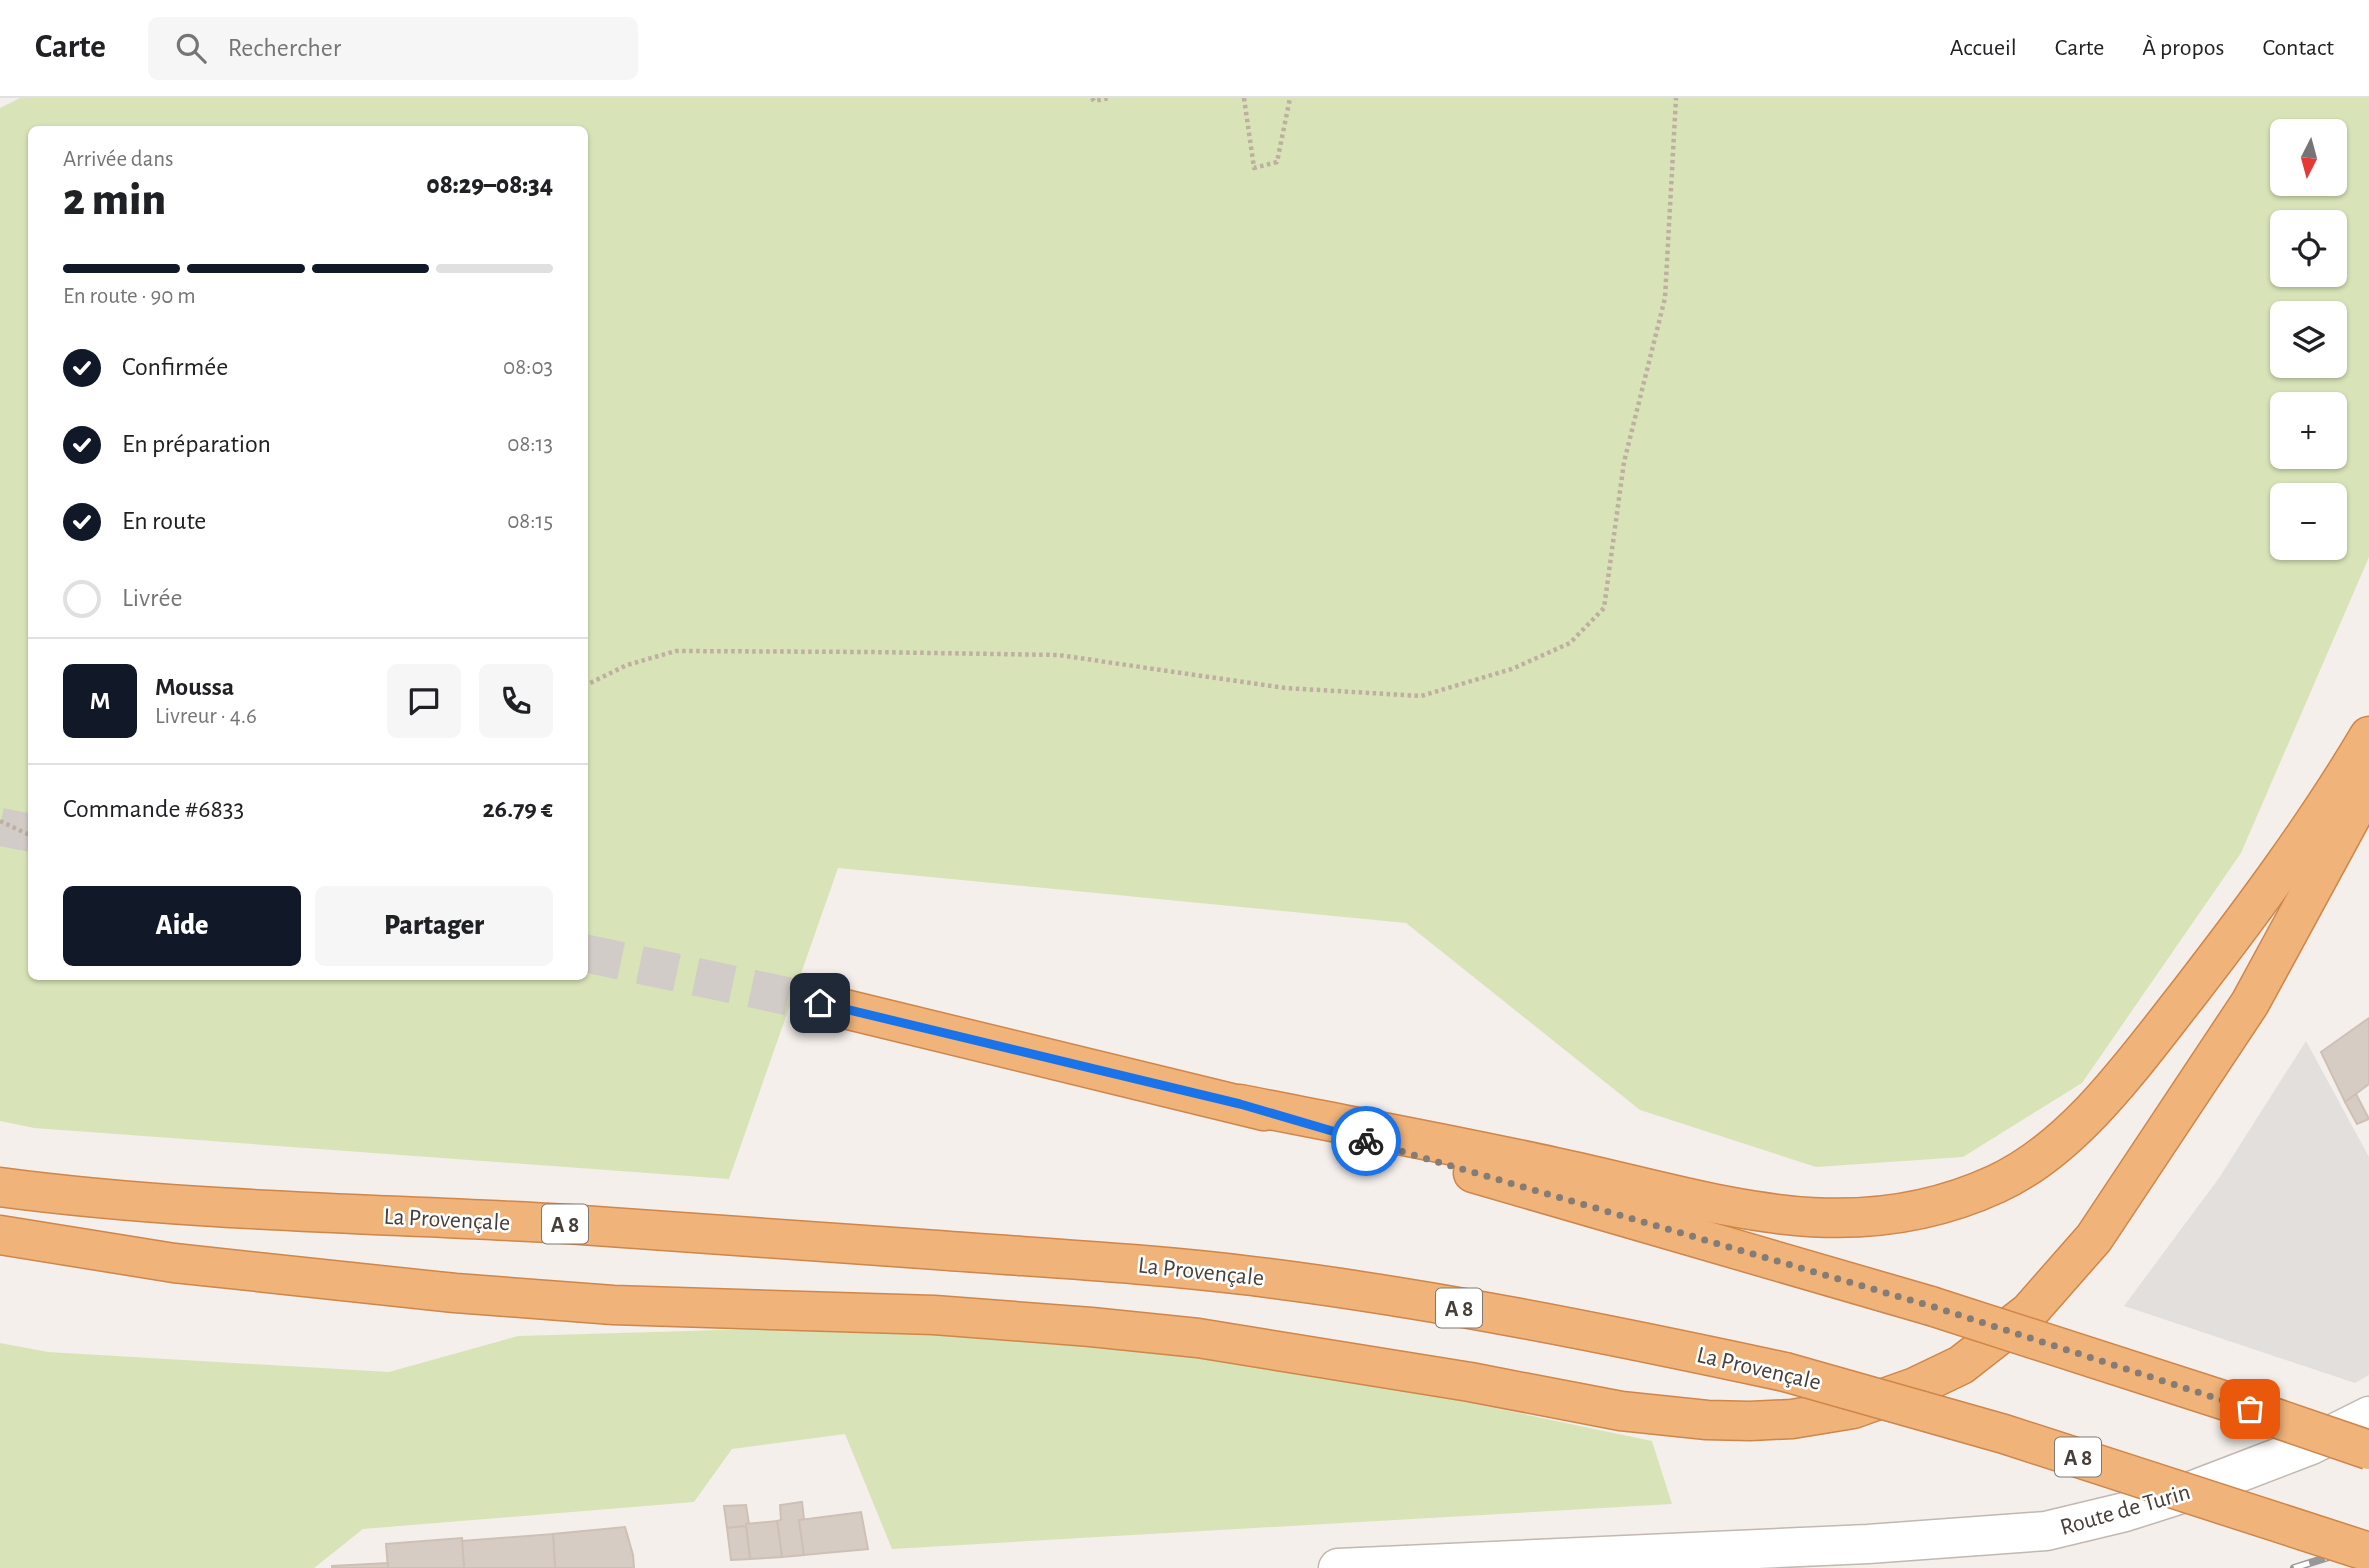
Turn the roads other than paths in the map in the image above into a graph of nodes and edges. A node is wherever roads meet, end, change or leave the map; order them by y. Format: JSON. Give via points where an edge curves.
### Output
{"nodes":[{"id":1,"x":2369,"y":736,"type":"edge"},
{"id":2,"x":2369,"y":784,"type":"edge"},
{"id":3,"x":820,"y":1003,"type":"tunnel mouth"},
{"id":4,"x":1240,"y":1104,"type":"junction"},
{"id":5,"x":0,"y":1187,"type":"edge"},
{"id":6,"x":0,"y":1235,"type":"edge"},
{"id":7,"x":2369,"y":1416,"type":"edge"},
{"id":8,"x":2369,"y":1450,"type":"edge"},
{"id":9,"x":2369,"y":1552,"type":"edge"},
{"id":10,"x":1338,"y":1568,"type":"edge"}],
"edges":[{"from":1,"to":4,"type":"highway","via":[[2309,833],[2225,947],[2070,1134],[1997,1184],[1945,1202],[1845,1220],[1781,1216]]},
{"from":2,"to":6,"type":"highway","via":[[2250,1003],[2094,1238],[2029,1312],[1961,1365],[1853,1409],[1792,1419],[1707,1420],[1621,1410],[1320,1357],[1091,1326],[934,1315],[613,1305],[456,1293],[174,1263]]},
{"from":3,"to":4,"type":"highway"},
{"from":4,"to":8,"type":"highway","bridge":true,"via":[[1931,1306]]},
{"from":5,"to":9,"type":"highway","name":"La Provençale","number":"A 8","bridge":true,"via":[[279,1211],[566,1224],[1103,1262],[1378,1293],[1582,1329],[1785,1372],[2017,1438]]},
{"from":7,"to":10,"type":"street","name":"Route de Turin","via":[[2311,1445],[2191,1491],[2046,1531],[1868,1544]]}]}
